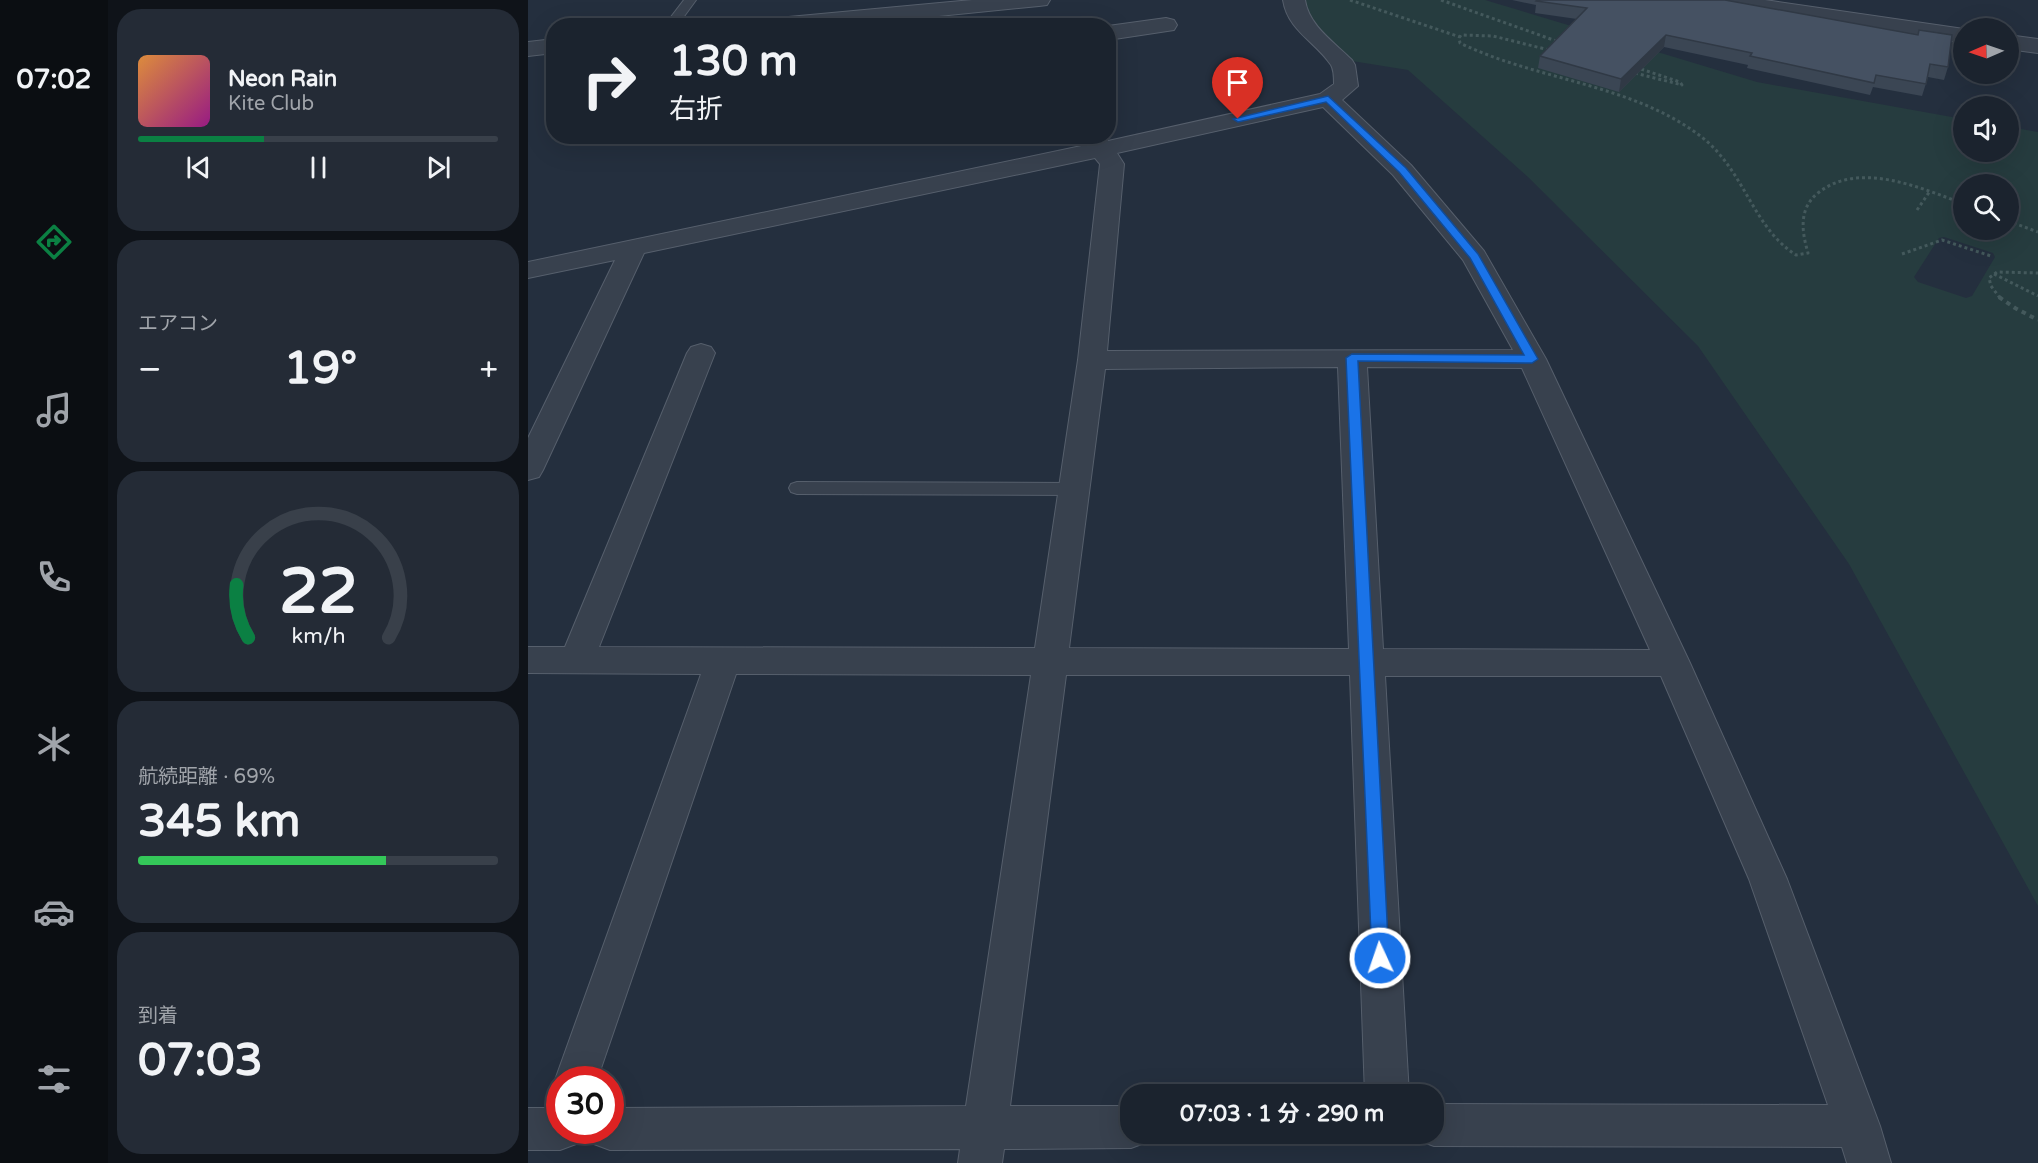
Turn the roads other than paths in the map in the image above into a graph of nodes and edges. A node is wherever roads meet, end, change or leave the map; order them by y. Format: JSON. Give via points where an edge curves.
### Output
{"nodes":[{"id":1,"x":690,"y":0,"type":"edge"},
{"id":2,"x":1294,"y":0,"type":"edge"},
{"id":3,"x":1722,"y":0,"type":"edge"},
{"id":4,"x":1032,"y":7,"type":"edge"},
{"id":5,"x":676,"y":18,"type":"edge"},
{"id":6,"x":879,"y":18,"type":"edge"},
{"id":7,"x":1166,"y":25,"type":"dead end"},
{"id":8,"x":1116,"y":32,"type":"edge"},
{"id":9,"x":1953,"y":34,"type":"edge"},
{"id":10,"x":2019,"y":43,"type":"edge"},
{"id":11,"x":2038,"y":46,"type":"edge"},
{"id":12,"x":546,"y":47,"type":"edge"},
{"id":13,"x":528,"y":49,"type":"edge"},
{"id":14,"x":1328,"y":99,"type":"junction"},
{"id":15,"x":1116,"y":139,"type":"edge"},
{"id":16,"x":1093,"y":144,"type":"edge"},
{"id":17,"x":1098,"y":144,"type":"edge"},
{"id":18,"x":634,"y":247,"type":"junction"},
{"id":19,"x":528,"y":270,"type":"edge"},
{"id":20,"x":701,"y":353,"type":"dead end"},
{"id":21,"x":1352,"y":358,"type":"junction"},
{"id":22,"x":1532,"y":359,"type":"junction"},
{"id":23,"x":1092,"y":360,"type":"junction"},
{"id":24,"x":528,"y":470,"type":"edge"},
{"id":25,"x":797,"y":488,"type":"dead end"},
{"id":26,"x":1074,"y":489,"type":"junction"},
{"id":27,"x":528,"y":660,"type":"edge"},
{"id":28,"x":578,"y":660,"type":"junction"},
{"id":29,"x":723,"y":661,"type":"junction"},
{"id":30,"x":1050,"y":662,"type":"junction"},
{"id":31,"x":1366,"y":662,"type":"junction"},
{"id":32,"x":1673,"y":663,"type":"junction"},
{"id":33,"x":581,"y":1066,"type":"edge"},
{"id":34,"x":1386,"y":1084,"type":"edge"},
{"id":35,"x":1444,"y":1125,"type":"edge"},
{"id":36,"x":546,"y":1128,"type":"edge"},
{"id":37,"x":1120,"y":1128,"type":"edge"},
{"id":38,"x":528,"y":1129,"type":"edge"},
{"id":39,"x":624,"y":1130,"type":"edge"},
{"id":40,"x":1864,"y":1145,"type":"edge"},
{"id":41,"x":982,"y":1146,"type":"edge"}],
"edges":[{"from":1,"to":5,"type":"lane"},
{"from":2,"to":14,"type":"street","via":[[1303,24],[1344,65],[1346,86]]},
{"from":3,"to":9,"type":"street"},
{"from":4,"to":6,"type":"street"},
{"from":7,"to":8,"type":"street"},
{"from":10,"to":11,"type":"street"},
{"from":12,"to":13,"type":"street"},
{"from":14,"to":15,"type":"street"},
{"from":14,"to":22,"type":"street","via":[[1402,170],[1474,257]]},
{"from":16,"to":18,"type":"street"},
{"from":17,"to":23,"type":"street","via":[[1112,165]]},
{"from":18,"to":19,"type":"street"},
{"from":18,"to":24,"type":"street"},
{"from":20,"to":28,"type":"street"},
{"from":21,"to":22,"type":"street"},
{"from":21,"to":23,"type":"street"},
{"from":21,"to":31,"type":"street"},
{"from":22,"to":32,"type":"street"},
{"from":23,"to":26,"type":"street"},
{"from":25,"to":26,"type":"lane"},
{"from":26,"to":30,"type":"street"},
{"from":27,"to":28,"type":"street"},
{"from":28,"to":29,"type":"street"},
{"from":29,"to":30,"type":"street"},
{"from":29,"to":33,"type":"street"},
{"from":30,"to":31,"type":"street"},
{"from":30,"to":41,"type":"street"},
{"from":31,"to":32,"type":"street"},
{"from":31,"to":34,"type":"street"},
{"from":32,"to":40,"type":"street","via":[[1768,879]]},
{"from":35,"to":40,"type":"street"},
{"from":36,"to":38,"type":"street"},
{"from":37,"to":41,"type":"street"},
{"from":39,"to":41,"type":"street"}]}
